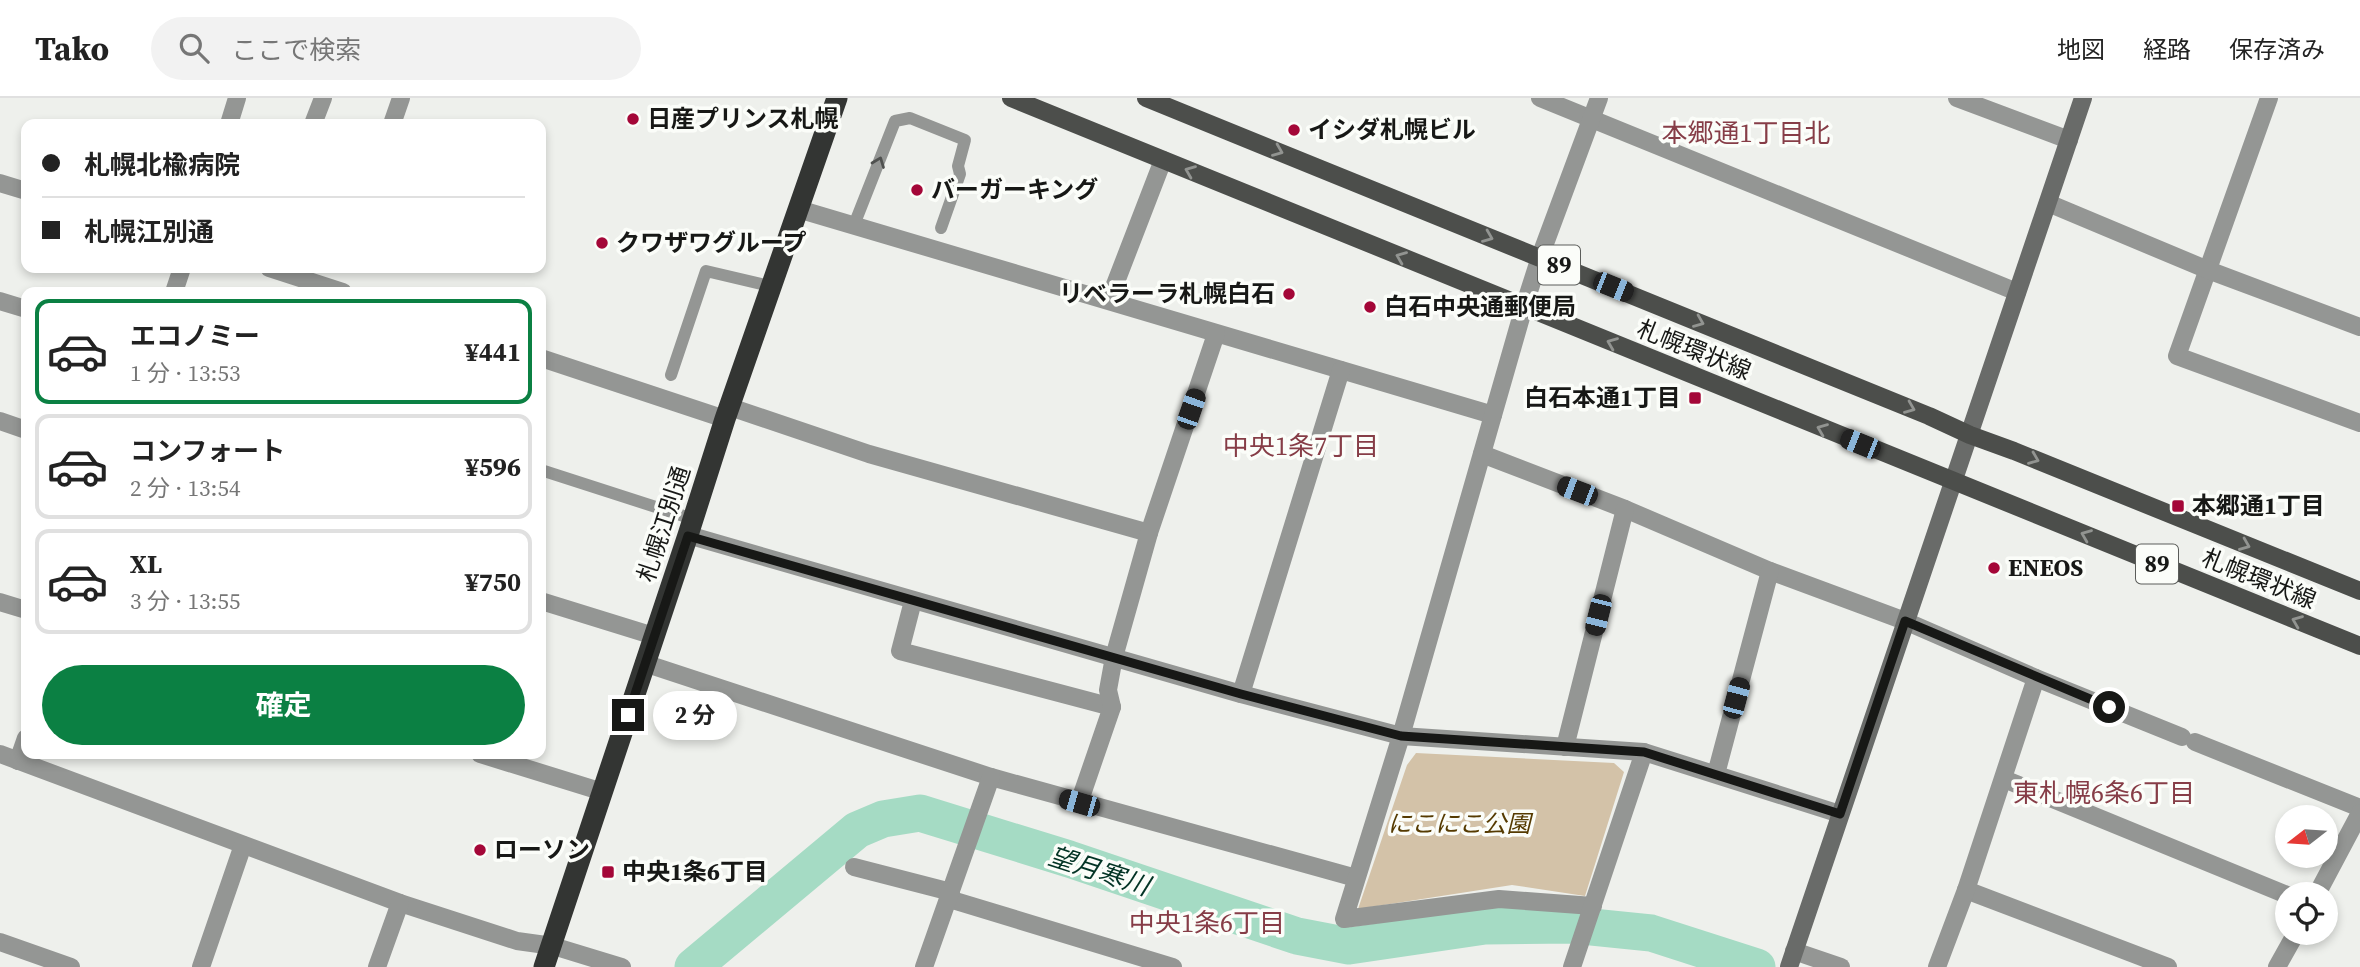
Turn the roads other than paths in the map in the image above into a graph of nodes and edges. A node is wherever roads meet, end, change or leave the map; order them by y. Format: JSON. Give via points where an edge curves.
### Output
{"nodes":[{"id":1,"x":237,"y":98,"type":"edge"},
{"id":2,"x":323,"y":98,"type":"edge"},
{"id":3,"x":401,"y":98,"type":"edge"},
{"id":4,"x":837,"y":98,"type":"edge"},
{"id":5,"x":1011,"y":98,"type":"edge"},
{"id":6,"x":1146,"y":98,"type":"edge"},
{"id":7,"x":1540,"y":98,"type":"edge"},
{"id":8,"x":1599,"y":98,"type":"edge"},
{"id":9,"x":1957,"y":98,"type":"edge"},
{"id":10,"x":2084,"y":98,"type":"edge"},
{"id":11,"x":2269,"y":98,"type":"edge"},
{"id":12,"x":1592,"y":118,"type":"junction"},
{"id":13,"x":231,"y":119,"type":"edge"},
{"id":14,"x":315,"y":119,"type":"edge"},
{"id":15,"x":394,"y":119,"type":"edge"},
{"id":16,"x":2069,"y":140,"type":"junction"},
{"id":17,"x":1163,"y":160,"type":"junction"},
{"id":18,"x":0,"y":183,"type":"edge"},
{"id":19,"x":21,"y":189,"type":"edge"},
{"id":20,"x":2048,"y":203,"type":"junction"},
{"id":21,"x":798,"y":209,"type":"junction"},
{"id":22,"x":854,"y":225,"type":"junction"},
{"id":23,"x":941,"y":228,"type":"dead end"},
{"id":24,"x":1540,"y":257,"type":"junction"},
{"id":25,"x":2208,"y":270,"type":"junction"},
{"id":26,"x":284,"y":273,"type":"edge"},
{"id":27,"x":770,"y":286,"type":"junction"},
{"id":28,"x":328,"y":287,"type":"edge"},
{"id":29,"x":2017,"y":292,"type":"junction"},
{"id":30,"x":1108,"y":300,"type":"junction"},
{"id":31,"x":0,"y":301,"type":"edge"},
{"id":32,"x":21,"y":307,"type":"edge"},
{"id":33,"x":1524,"y":307,"type":"junction"},
{"id":34,"x":2360,"y":327,"type":"edge"},
{"id":35,"x":1216,"y":334,"type":"junction"},
{"id":36,"x":546,"y":359,"type":"edge"},
{"id":37,"x":1341,"y":370,"type":"junction"},
{"id":38,"x":671,"y":375,"type":"dead end"},
{"id":39,"x":727,"y":413,"type":"junction"},
{"id":40,"x":1493,"y":415,"type":"junction"},
{"id":41,"x":0,"y":421,"type":"edge"},
{"id":42,"x":2360,"y":423,"type":"edge"},
{"id":43,"x":21,"y":428,"type":"edge"},
{"id":44,"x":1970,"y":435,"type":"junction"},
{"id":45,"x":1482,"y":454,"type":"junction"},
{"id":46,"x":546,"y":472,"type":"edge"},
{"id":47,"x":1954,"y":483,"type":"junction"},
{"id":48,"x":1625,"y":509,"type":"junction"},
{"id":49,"x":691,"y":527,"type":"junction"},
{"id":50,"x":1150,"y":533,"type":"junction"},
{"id":51,"x":1770,"y":571,"type":"junction"},
{"id":52,"x":2360,"y":591,"type":"edge"},
{"id":53,"x":913,"y":601,"type":"junction"},
{"id":54,"x":0,"y":602,"type":"edge"},
{"id":55,"x":546,"y":603,"type":"edge"},
{"id":56,"x":21,"y":608,"type":"edge"},
{"id":57,"x":1905,"y":621,"type":"junction"},
{"id":58,"x":654,"y":636,"type":"junction"},
{"id":59,"x":2360,"y":646,"type":"edge"},
{"id":60,"x":1114,"y":657,"type":"junction"},
{"id":61,"x":644,"y":663,"type":"junction"},
{"id":62,"x":2036,"y":678,"type":"junction"},
{"id":63,"x":1241,"y":694,"type":"junction"},
{"id":64,"x":1112,"y":708,"type":"junction"},
{"id":65,"x":1401,"y":736,"type":"junction"},
{"id":66,"x":1565,"y":747,"type":"junction"},
{"id":67,"x":21,"y":752,"type":"edge"},
{"id":68,"x":1644,"y":752,"type":"junction"},
{"id":69,"x":0,"y":754,"type":"edge"},
{"id":70,"x":496,"y":759,"type":"edge"},
{"id":71,"x":18,"y":761,"type":"junction"},
{"id":72,"x":1716,"y":774,"type":"junction"},
{"id":73,"x":991,"y":777,"type":"junction"},
{"id":74,"x":2004,"y":779,"type":"junction"},
{"id":75,"x":603,"y":792,"type":"junction"},
{"id":76,"x":1079,"y":803,"type":"junction"},
{"id":77,"x":2360,"y":811,"type":"edge"},
{"id":78,"x":1840,"y":814,"type":"junction"},
{"id":79,"x":243,"y":845,"type":"junction"},
{"id":80,"x":854,"y":867,"type":"dead end"},
{"id":81,"x":1356,"y":878,"type":"junction"},
{"id":82,"x":2323,"y":882,"type":"edge"},
{"id":83,"x":1966,"y":890,"type":"junction"},
{"id":84,"x":2275,"y":890,"type":"edge"},
{"id":85,"x":950,"y":896,"type":"junction"},
{"id":86,"x":400,"y":903,"type":"junction"},
{"id":87,"x":1591,"y":912,"type":"junction"},
{"id":88,"x":0,"y":943,"type":"edge"},
{"id":89,"x":2289,"y":945,"type":"edge"},
{"id":90,"x":553,"y":946,"type":"junction"},
{"id":91,"x":1792,"y":959,"type":"edge"},
{"id":92,"x":71,"y":967,"type":"edge"},
{"id":93,"x":201,"y":967,"type":"edge"},
{"id":94,"x":377,"y":967,"type":"edge"},
{"id":95,"x":544,"y":967,"type":"edge"},
{"id":96,"x":622,"y":967,"type":"edge"},
{"id":97,"x":924,"y":967,"type":"edge"},
{"id":98,"x":1173,"y":967,"type":"edge"},
{"id":99,"x":1572,"y":967,"type":"edge"},
{"id":100,"x":1841,"y":967,"type":"edge"},
{"id":101,"x":1937,"y":967,"type":"edge"},
{"id":102,"x":2168,"y":967,"type":"edge"},
{"id":103,"x":2277,"y":967,"type":"edge"}],
"edges":[{"from":1,"to":13,"type":"street"},
{"from":2,"to":14,"type":"street"},
{"from":3,"to":15,"type":"street"},
{"from":4,"to":21,"type":"highway","name":"札幌江別通"},
{"from":5,"to":17,"type":"main road","name":"札幌環状線","number":"89"},
{"from":6,"to":24,"type":"main road","name":"札幌環状線","number":"89","one_way":true},
{"from":7,"to":12,"type":"street"},
{"from":8,"to":12,"type":"street"},
{"from":9,"to":16,"type":"street"},
{"from":10,"to":16,"type":"street"},
{"from":11,"to":25,"type":"street"},
{"from":12,"to":24,"type":"street"},
{"from":12,"to":29,"type":"street"},
{"from":16,"to":20,"type":"street"},
{"from":17,"to":30,"type":"street"},
{"from":33,"to":17,"type":"main road","name":"札幌環状線","number":"89","one_way":true},
{"from":18,"to":19,"type":"street"},
{"from":20,"to":25,"type":"street"},
{"from":20,"to":29,"type":"street"},
{"from":21,"to":22,"type":"street"},
{"from":21,"to":27,"type":"highway","name":"札幌江別通"},
{"from":22,"to":23,"type":"lane","one_way":true,"via":[[895,121],[910,118],[965,140],[960,174]]},
{"from":22,"to":30,"type":"street"},
{"from":24,"to":33,"type":"street"},
{"from":24,"to":44,"type":"main road","name":"札幌環状線","number":"89","one_way":true},
{"from":25,"to":34,"type":"street"},
{"from":25,"to":42,"type":"street","via":[[2177,356]]},
{"from":26,"to":28,"type":"street"},
{"from":27,"to":38,"type":"lane","via":[[706,271]]},
{"from":27,"to":39,"type":"highway","name":"札幌江別通"},
{"from":29,"to":44,"type":"street"},
{"from":30,"to":35,"type":"street"},
{"from":31,"to":32,"type":"street"},
{"from":33,"to":40,"type":"street"},
{"from":47,"to":33,"type":"main road","name":"札幌環状線","number":"89","one_way":true},
{"from":35,"to":37,"type":"street"},
{"from":35,"to":50,"type":"street"},
{"from":36,"to":39,"type":"street"},
{"from":37,"to":40,"type":"street"},
{"from":37,"to":63,"type":"street"},
{"from":39,"to":49,"type":"highway","name":"札幌江別通"},
{"from":39,"to":50,"type":"street"},
{"from":40,"to":45,"type":"street"},
{"from":41,"to":43,"type":"street"},
{"from":44,"to":47,"type":"street"},
{"from":44,"to":52,"type":"main road","name":"札幌環状線","number":"89","one_way":true},
{"from":45,"to":48,"type":"street"},
{"from":45,"to":65,"type":"street"},
{"from":46,"to":49,"type":"lane"},
{"from":47,"to":57,"type":"street"},
{"from":59,"to":47,"type":"main road","name":"札幌環状線","number":"89","one_way":true},
{"from":48,"to":51,"type":"street"},
{"from":48,"to":66,"type":"street"},
{"from":49,"to":53,"type":"street"},
{"from":49,"to":58,"type":"highway","name":"札幌江別通"},
{"from":50,"to":60,"type":"street"},
{"from":51,"to":57,"type":"street"},
{"from":51,"to":72,"type":"street"},
{"from":53,"to":60,"type":"street"},
{"from":53,"to":64,"type":"street","via":[[900,650]]},
{"from":54,"to":56,"type":"street"},
{"from":55,"to":58,"type":"street"},
{"from":57,"to":62,"type":"street"},
{"from":57,"to":78,"type":"street"},
{"from":58,"to":61,"type":"highway","name":"札幌江別通"},
{"from":60,"to":63,"type":"street"},
{"from":60,"to":64,"type":"street","via":[[1108,690]]},
{"from":61,"to":73,"type":"street"},
{"from":61,"to":75,"type":"highway","name":"札幌江別通"},
{"from":62,"to":74,"type":"street"},
{"from":62,"to":77,"type":"street"},
{"from":63,"to":65,"type":"street"},
{"from":64,"to":76,"type":"street"},
{"from":65,"to":66,"type":"street"},
{"from":65,"to":81,"type":"street"},
{"from":66,"to":68,"type":"street"},
{"from":67,"to":71,"type":"street"},
{"from":68,"to":72,"type":"street"},
{"from":68,"to":87,"type":"street"},
{"from":69,"to":71,"type":"street"},
{"from":70,"to":75,"type":"street"},
{"from":71,"to":79,"type":"street"},
{"from":72,"to":78,"type":"street"},
{"from":73,"to":76,"type":"street"},
{"from":73,"to":85,"type":"street"},
{"from":74,"to":83,"type":"street"},
{"from":74,"to":84,"type":"street"},
{"from":75,"to":90,"type":"highway","name":"札幌江別通"},
{"from":76,"to":81,"type":"street"},
{"from":77,"to":82,"type":"street"},
{"from":78,"to":91,"type":"street"},
{"from":79,"to":86,"type":"street"},
{"from":79,"to":93,"type":"street"},
{"from":80,"to":85,"type":"street"},
{"from":81,"to":87,"type":"street","via":[[1344,919],[1499,899]]},
{"from":83,"to":101,"type":"street"},
{"from":83,"to":102,"type":"street"},
{"from":85,"to":97,"type":"street"},
{"from":85,"to":98,"type":"street"},
{"from":86,"to":90,"type":"street","via":[[517,941]]},
{"from":86,"to":94,"type":"street"},
{"from":87,"to":99,"type":"street"},
{"from":88,"to":92,"type":"street"},
{"from":89,"to":103,"type":"street"},
{"from":90,"to":95,"type":"highway","name":"札幌江別通"},
{"from":90,"to":96,"type":"street"},
{"from":91,"to":100,"type":"street"}]}
